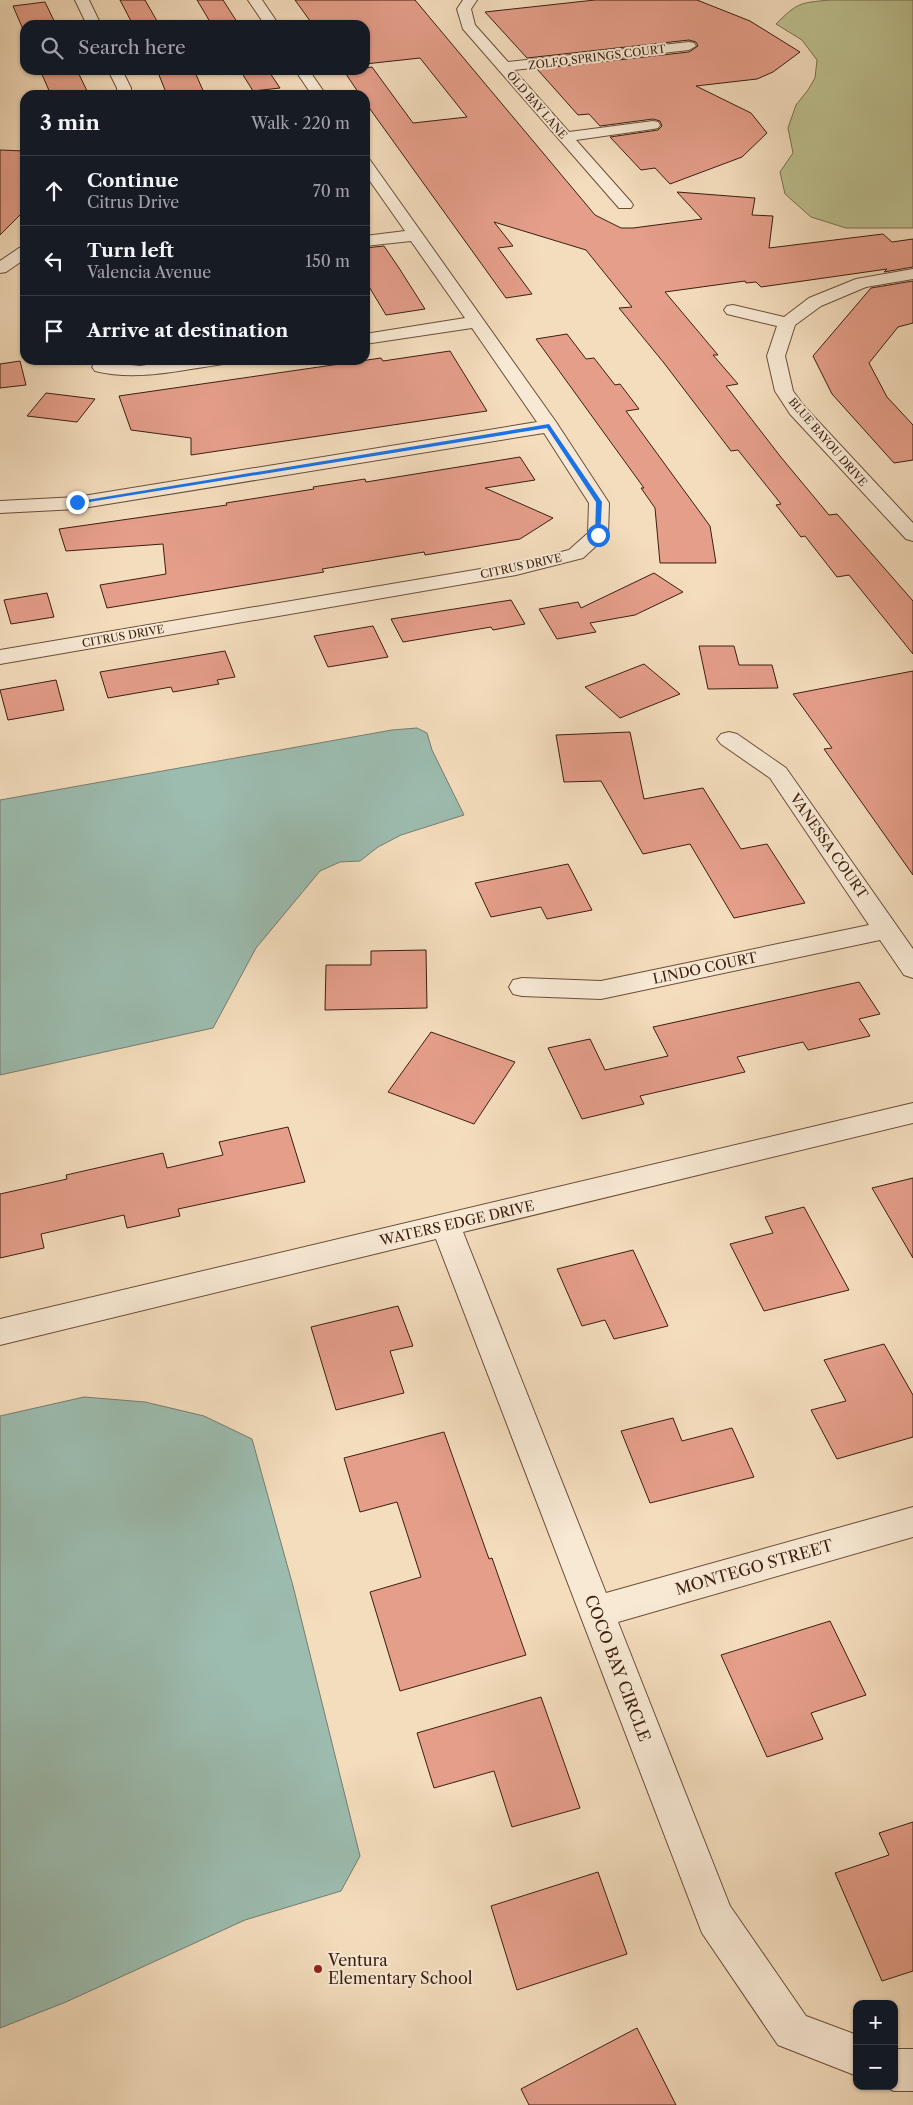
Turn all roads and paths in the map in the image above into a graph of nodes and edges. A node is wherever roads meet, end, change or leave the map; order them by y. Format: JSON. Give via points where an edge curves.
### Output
{"nodes":[{"id":1,"x":82,"y":0,"type":"edge"},
{"id":2,"x":255,"y":0,"type":"edge"},
{"id":3,"x":470,"y":0,"type":"edge"},
{"id":4,"x":92,"y":20,"type":"edge"},
{"id":5,"x":269,"y":20,"type":"edge"},
{"id":6,"x":690,"y":46,"type":"dead end"},
{"id":7,"x":504,"y":67,"type":"junction"},
{"id":8,"x":118,"y":75,"type":"edge"},
{"id":9,"x":305,"y":75,"type":"edge"},
{"id":10,"x":124,"y":90,"type":"edge"},
{"id":11,"x":316,"y":90,"type":"edge"},
{"id":12,"x":653,"y":125,"type":"dead end"},
{"id":13,"x":564,"y":137,"type":"junction"},
{"id":14,"x":370,"y":171,"type":"edge"},
{"id":15,"x":625,"y":205,"type":"dead end"},
{"id":16,"x":416,"y":235,"type":"junction"},
{"id":17,"x":370,"y":241,"type":"edge"},
{"id":18,"x":20,"y":255,"type":"edge"},
{"id":19,"x":0,"y":268,"type":"edge"},
{"id":20,"x":913,"y":274,"type":"edge"},
{"id":21,"x":734,"y":310,"type":"dead end"},
{"id":22,"x":476,"y":322,"type":"junction"},
{"id":23,"x":786,"y":323,"type":"junction"},
{"id":24,"x":370,"y":337,"type":"edge"},
{"id":25,"x":182,"y":365,"type":"edge"},
{"id":26,"x":101,"y":367,"type":"dead end"},
{"id":27,"x":549,"y":426,"type":"junction"},
{"id":28,"x":0,"y":507,"type":"edge"},
{"id":29,"x":913,"y":535,"type":"edge"},
{"id":30,"x":0,"y":657,"type":"edge"},
{"id":31,"x":729,"y":739,"type":"dead end"},
{"id":32,"x":886,"y":930,"type":"junction"},
{"id":33,"x":913,"y":968,"type":"edge"},
{"id":34,"x":522,"y":986,"type":"dead end"},
{"id":35,"x":913,"y":1113,"type":"edge"},
{"id":36,"x":446,"y":1226,"type":"junction"},
{"id":37,"x":0,"y":1332,"type":"edge"},
{"id":38,"x":913,"y":1522,"type":"edge"},
{"id":39,"x":596,"y":1612,"type":"junction"},
{"id":40,"x":853,"y":2054,"type":"edge"},
{"id":41,"x":898,"y":2070,"type":"edge"},
{"id":42,"x":913,"y":2070,"type":"edge"}],
"edges":[{"from":1,"to":4,"type":"street"},
{"from":2,"to":5,"type":"street"},
{"from":3,"to":7,"type":"street","name":"OLD BAY LANE","via":[[464,9],[468,26]]},
{"from":6,"to":7,"type":"street","name":"ZOLFO SPRINGS COURT"},
{"from":7,"to":13,"type":"street","name":"OLD BAY LANE"},
{"from":8,"to":10,"type":"street"},
{"from":9,"to":11,"type":"street"},
{"from":12,"to":13,"type":"street"},
{"from":13,"to":15,"type":"street","name":"OLD BAY LANE"},
{"from":14,"to":16,"type":"street","name":"CITRUS DRIVE"},
{"from":16,"to":17,"type":"street"},
{"from":16,"to":22,"type":"street","name":"CITRUS DRIVE"},
{"from":18,"to":19,"type":"street"},
{"from":20,"to":23,"type":"street","via":[[862,283],[815,302]]},
{"from":21,"to":23,"type":"street"},
{"from":22,"to":24,"type":"street"},
{"from":22,"to":27,"type":"street","name":"CITRUS DRIVE"},
{"from":23,"to":29,"type":"street","name":"BLUE BAYOU DRIVE","via":[[776,356],[784,391],[797,410]]},
{"from":25,"to":26,"type":"street","via":[[140,371]]},
{"from":27,"to":28,"type":"street","via":[[77,502]]},
{"from":27,"to":30,"type":"street","name":"CITRUS DRIVE","via":[[599,502],[598,535],[576,554],[516,569]]},
{"from":31,"to":32,"type":"street","name":"VANESSA COURT","via":[[778,772]]},
{"from":32,"to":33,"type":"street","name":"VANESSA COURT"},
{"from":32,"to":34,"type":"street","name":"LINDO COURT","via":[[600,990]]},
{"from":35,"to":36,"type":"street","name":"WATERS EDGE DRIVE"},
{"from":36,"to":37,"type":"street","name":"WATERS EDGE DRIVE"},
{"from":36,"to":39,"type":"street","name":"COCO BAY CIRCLE"},
{"from":38,"to":39,"type":"street","name":"MONTEGO STREET"},
{"from":39,"to":40,"type":"street","name":"COCO BAY CIRCLE","via":[[716,1920],[792,2031]]},
{"from":41,"to":42,"type":"street"}]}
